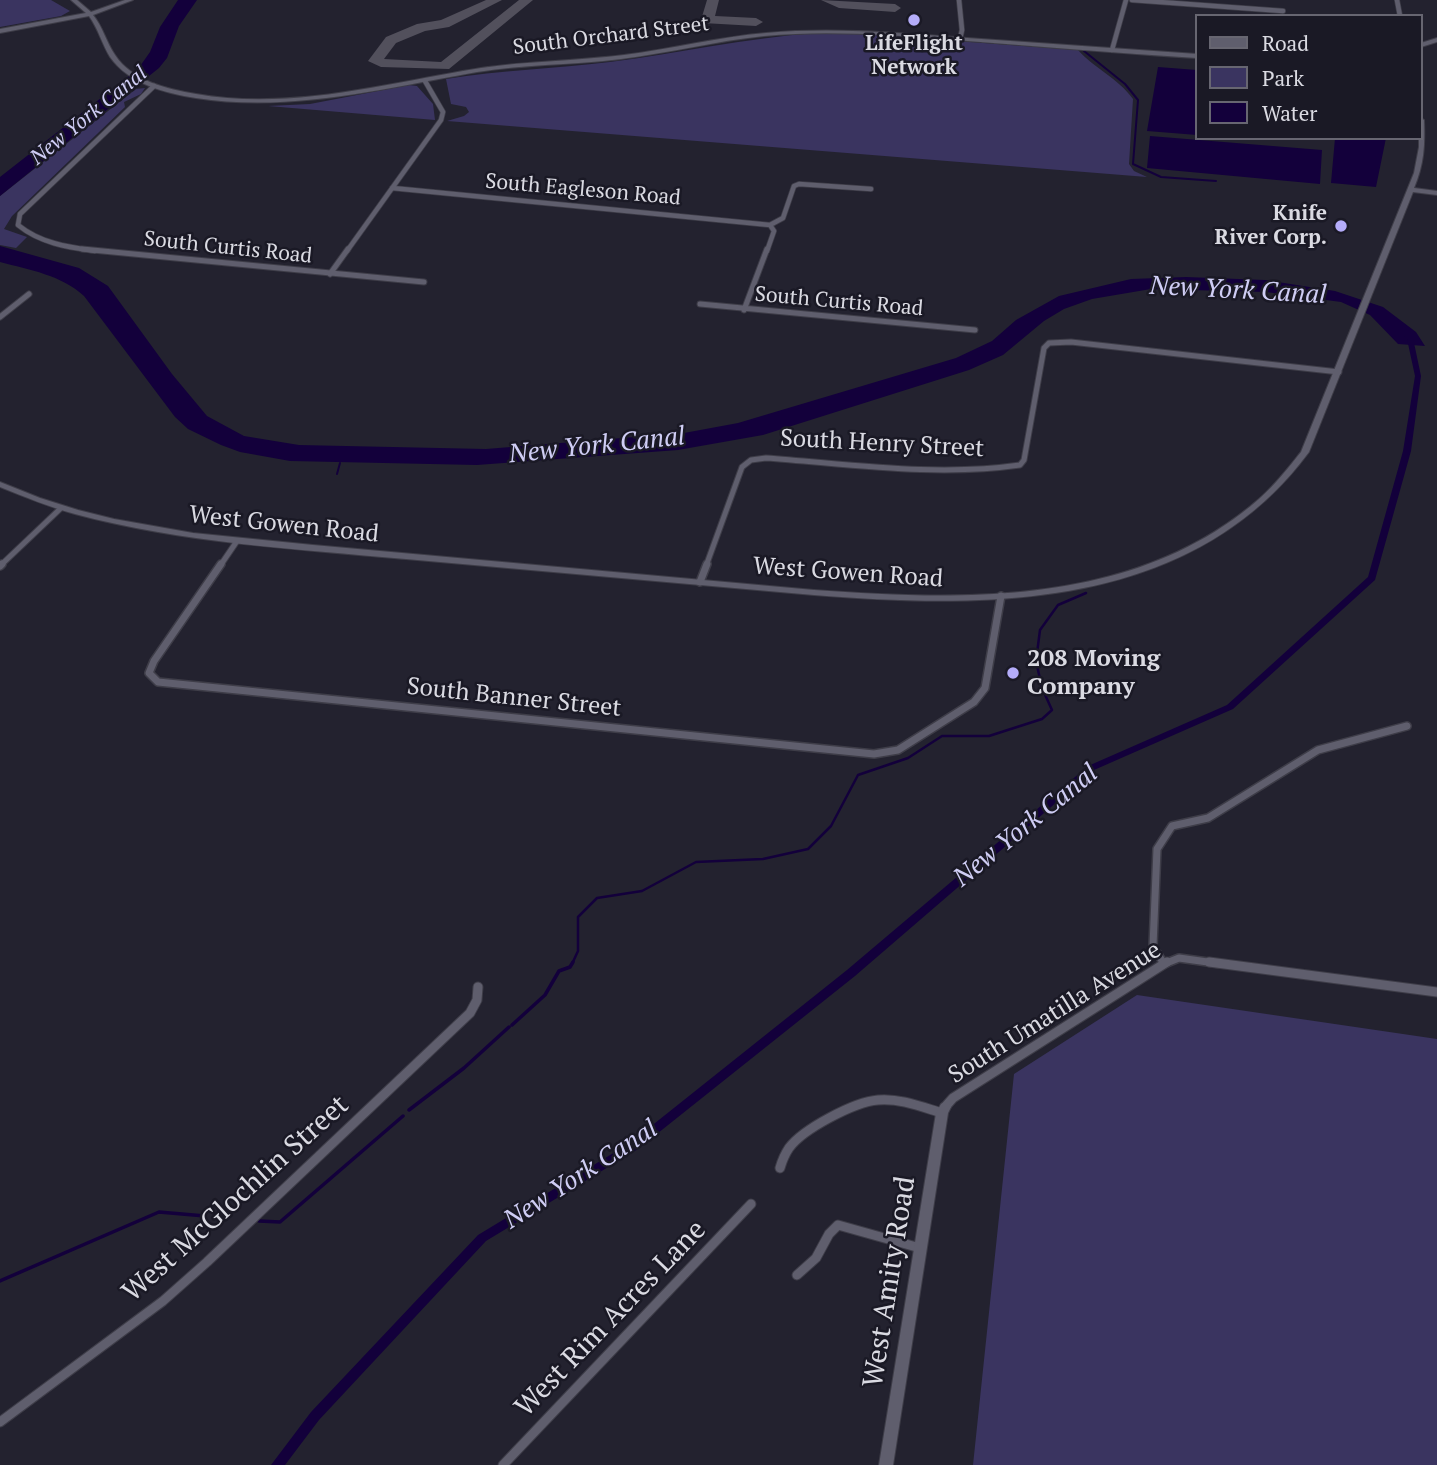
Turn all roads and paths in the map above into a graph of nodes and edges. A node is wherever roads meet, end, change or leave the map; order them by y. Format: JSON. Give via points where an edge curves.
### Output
{"nodes":[{"id":1,"x":74,"y":0,"type":"edge"},
{"id":2,"x":130,"y":0,"type":"edge"},
{"id":3,"x":959,"y":0,"type":"edge"},
{"id":4,"x":1126,"y":0,"type":"edge"},
{"id":5,"x":1132,"y":0,"type":"edge"},
{"id":6,"x":1226,"y":0,"type":"edge"},
{"id":7,"x":1226,"y":7,"type":"junction"},
{"id":8,"x":1283,"y":11,"type":"dead end"},
{"id":9,"x":90,"y":14,"type":"junction"},
{"id":10,"x":0,"y":31,"type":"edge"},
{"id":11,"x":960,"y":38,"type":"junction"},
{"id":12,"x":1112,"y":50,"type":"junction"},
{"id":13,"x":1196,"y":56,"type":"edge"},
{"id":14,"x":425,"y":81,"type":"junction"},
{"id":15,"x":151,"y":85,"type":"junction"},
{"id":16,"x":1421,"y":140,"type":"edge"},
{"id":17,"x":392,"y":188,"type":"junction"},
{"id":18,"x":871,"y":189,"type":"dead end"},
{"id":19,"x":1411,"y":190,"type":"junction"},
{"id":20,"x":1437,"y":192,"type":"edge"},
{"id":21,"x":770,"y":225,"type":"junction"},
{"id":22,"x":330,"y":274,"type":"junction"},
{"id":23,"x":424,"y":282,"type":"dead end"},
{"id":24,"x":29,"y":294,"type":"dead end"},
{"id":25,"x":700,"y":304,"type":"dead end"},
{"id":26,"x":744,"y":310,"type":"junction"},
{"id":27,"x":0,"y":317,"type":"edge"},
{"id":28,"x":975,"y":330,"type":"dead end"},
{"id":29,"x":1339,"y":372,"type":"junction"},
{"id":30,"x":0,"y":484,"type":"edge"},
{"id":31,"x":61,"y":508,"type":"junction"},
{"id":32,"x":237,"y":541,"type":"junction"},
{"id":33,"x":0,"y":566,"type":"edge"},
{"id":34,"x":700,"y":582,"type":"junction"},
{"id":35,"x":1001,"y":596,"type":"junction"},
{"id":36,"x":1407,"y":726,"type":"dead end"},
{"id":37,"x":1164,"y":964,"type":"junction"},
{"id":38,"x":478,"y":987,"type":"dead end"},
{"id":39,"x":1437,"y":992,"type":"edge"},
{"id":40,"x":943,"y":1110,"type":"junction"},
{"id":41,"x":780,"y":1168,"type":"dead end"},
{"id":42,"x":751,"y":1204,"type":"dead end"},
{"id":43,"x":920,"y":1248,"type":"junction"},
{"id":44,"x":797,"y":1275,"type":"dead end"},
{"id":45,"x":0,"y":1422,"type":"edge"},
{"id":46,"x":503,"y":1465,"type":"edge"},
{"id":47,"x":886,"y":1465,"type":"edge"}],
"edges":[{"from":1,"to":9,"type":"street","name":"South Orchard Street"},
{"from":2,"to":9,"type":"street"},
{"from":3,"to":11,"type":"street"},
{"from":4,"to":12,"type":"street"},
{"from":5,"to":7,"type":"street"},
{"from":6,"to":7,"type":"street"},
{"from":7,"to":8,"type":"street"},
{"from":9,"to":10,"type":"street"},
{"from":9,"to":15,"type":"street","name":"South Orchard Street","via":[[113,60]]},
{"from":11,"to":12,"type":"street","name":"South Orchard Street"},
{"from":11,"to":14,"type":"street","name":"South Orchard Street","via":[[782,33]]},
{"from":12,"to":13,"type":"street","name":"South Orchard Street"},
{"from":14,"to":15,"type":"street","name":"South Orchard Street","via":[[302,101],[198,95]]},
{"from":14,"to":17,"type":"street","via":[[443,112],[441,120]]},
{"from":15,"to":22,"type":"street","name":"South Curtis Road","via":[[20,214],[18,225],[32,235],[105,252]]},
{"from":16,"to":19,"type":"street","name":"West Gowen Road"},
{"from":17,"to":21,"type":"street","name":"South Eagleson Road"},
{"from":17,"to":22,"type":"street"},
{"from":18,"to":21,"type":"street","via":[[799,184],[794,186],[783,218]]},
{"from":19,"to":20,"type":"street"},
{"from":19,"to":29,"type":"street","name":"West Gowen Road"},
{"from":21,"to":26,"type":"street","via":[[774,231]]},
{"from":22,"to":23,"type":"street","name":"South Curtis Road"},
{"from":24,"to":27,"type":"street"},
{"from":25,"to":26,"type":"street","name":"South Curtis Road"},
{"from":26,"to":28,"type":"street","name":"South Curtis Road"},
{"from":29,"to":34,"type":"street","name":"South Henry Street","via":[[1049,343],[1044,348],[1020,465],[991,470],[911,469],[751,460],[742,467]]},
{"from":29,"to":35,"type":"street","name":"West Gowen Road","via":[[1290,476],[1241,519],[1141,568],[1085,585]]},
{"from":30,"to":31,"type":"street","name":"West Gowen Road"},
{"from":31,"to":32,"type":"street","name":"West Gowen Road","via":[[142,528]]},
{"from":31,"to":33,"type":"street"},
{"from":32,"to":34,"type":"street","name":"West Gowen Road"},
{"from":32,"to":35,"type":"street","name":"South Banner Street","via":[[154,661],[151,678],[166,684],[874,754],[898,750],[981,695]]},
{"from":34,"to":35,"type":"street","name":"West Gowen Road","via":[[899,598]]},
{"from":36,"to":37,"type":"street","via":[[1318,750],[1208,818],[1172,826],[1157,849],[1153,946]]},
{"from":37,"to":39,"type":"street","name":"South Umatilla Avenue","via":[[1192,957]]},
{"from":37,"to":40,"type":"street","name":"South Umatilla Avenue","via":[[953,1098]]},
{"from":38,"to":45,"type":"street","name":"West McGlochlin Street","via":[[470,1013],[207,1262],[163,1301]]},
{"from":40,"to":41,"type":"street","via":[[879,1100],[859,1104],[789,1147]]},
{"from":40,"to":43,"type":"street","name":"West Amity Road"},
{"from":42,"to":46,"type":"street","name":"West Rim Acres Lane"},
{"from":43,"to":44,"type":"street","via":[[838,1225],[816,1258]]},
{"from":43,"to":47,"type":"street","name":"West Amity Road"}]}
